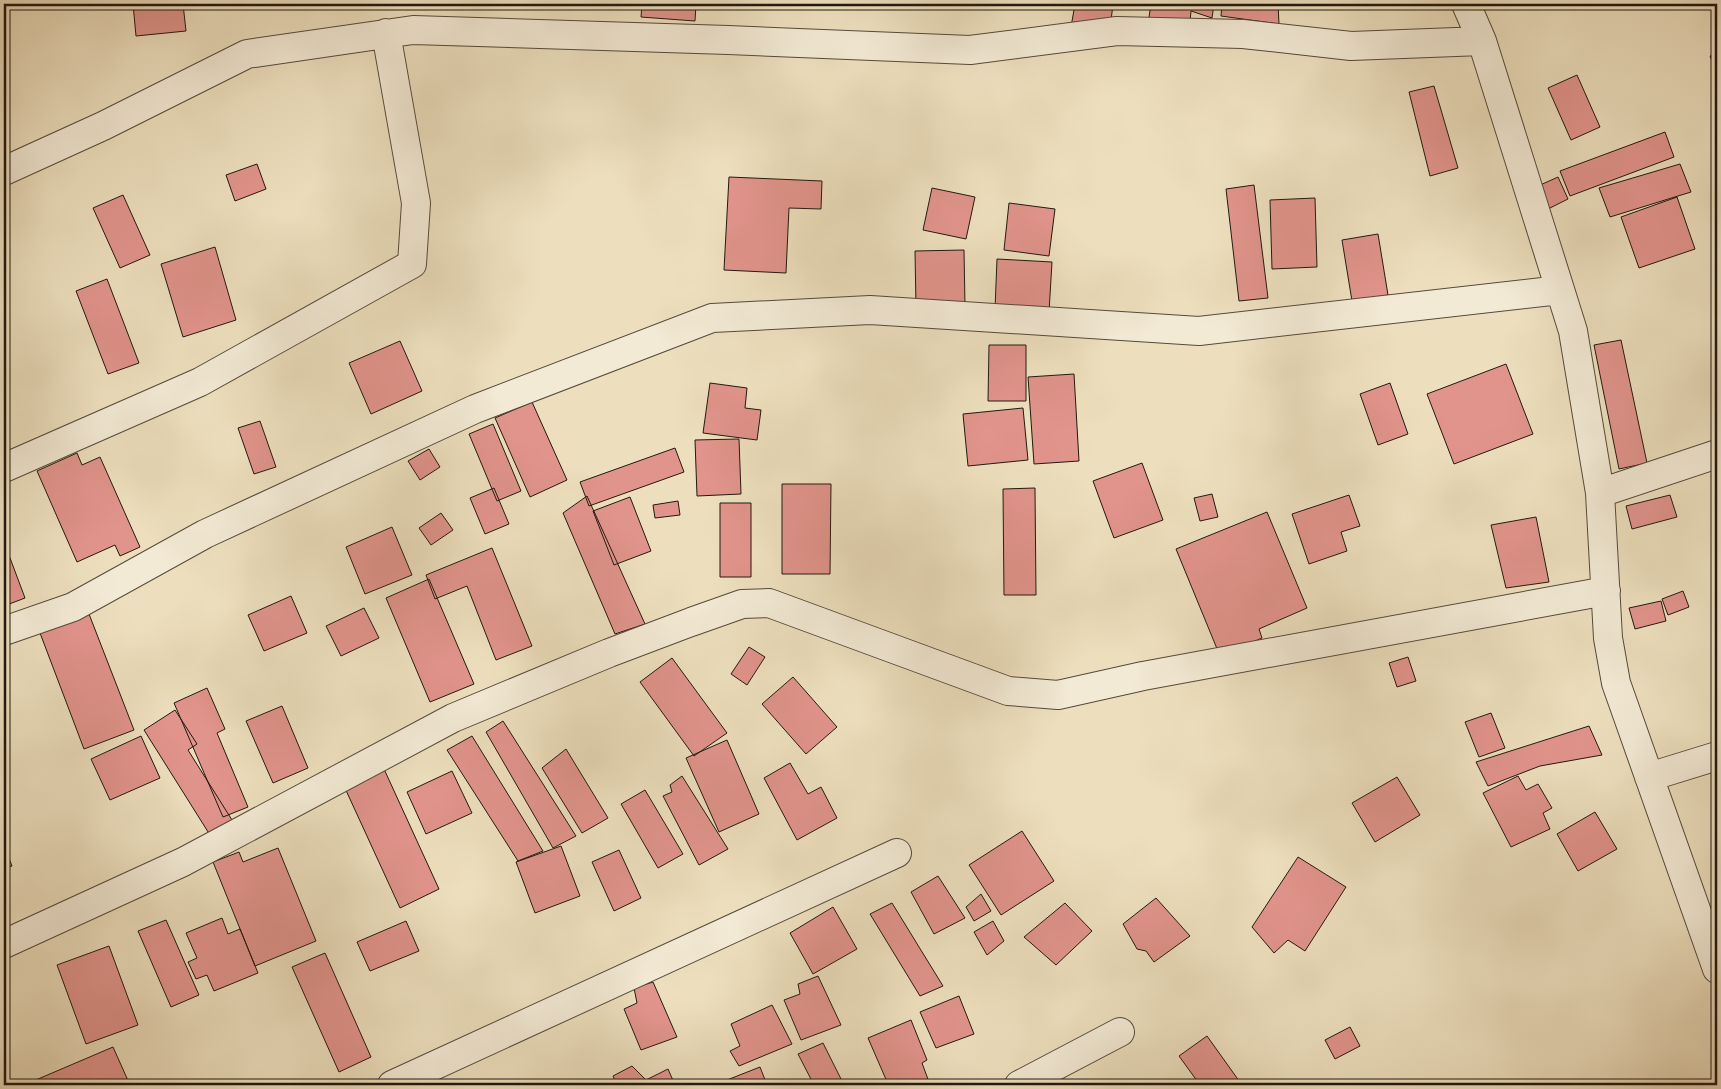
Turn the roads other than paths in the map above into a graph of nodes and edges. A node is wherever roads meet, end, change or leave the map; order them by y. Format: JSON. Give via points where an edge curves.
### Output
{"nodes":[{"id":1,"x":1466,"y":4,"type":"edge"},
{"id":2,"x":386,"y":34,"type":"junction"},
{"id":3,"x":1482,"y":41,"type":"junction"},
{"id":4,"x":4,"y":171,"type":"edge"},
{"id":5,"x":1560,"y":290,"type":"junction"},
{"id":6,"x":1717,"y":454,"type":"edge"},
{"id":7,"x":4,"y":468,"type":"edge"},
{"id":8,"x":1600,"y":493,"type":"junction"},
{"id":9,"x":1606,"y":591,"type":"junction"},
{"id":10,"x":4,"y":631,"type":"edge"},
{"id":11,"x":1717,"y":756,"type":"edge"},
{"id":12,"x":1649,"y":778,"type":"junction"},
{"id":13,"x":897,"y":854,"type":"dead end"},
{"id":14,"x":4,"y":944,"type":"edge"},
{"id":15,"x":1717,"y":969,"type":"edge"},
{"id":16,"x":1120,"y":1032,"type":"dead end"},
{"id":17,"x":392,"y":1085,"type":"edge"},
{"id":18,"x":1019,"y":1085,"type":"edge"}],
"edges":[{"from":1,"to":3,"type":"street"},
{"from":2,"to":3,"type":"street","via":[[422,30],[970,50],[1117,31],[1243,34],[1351,46]]},
{"from":2,"to":4,"type":"street","via":[[247,54]]},
{"from":2,"to":7,"type":"street","via":[[416,203],[412,264],[200,382]]},
{"from":3,"to":5,"type":"street"},
{"from":5,"to":8,"type":"street","via":[[1572,331]]},
{"from":5,"to":10,"type":"street","via":[[1199,330],[870,310],[712,318],[475,409],[205,534],[73,606]]},
{"from":6,"to":8,"type":"street"},
{"from":8,"to":9,"type":"street"},
{"from":9,"to":12,"type":"street","via":[[1608,638],[1616,684]]},
{"from":9,"to":14,"type":"street","via":[[1143,676],[1058,695],[1008,691],[769,603],[742,604],[609,653],[453,718],[183,862]]},
{"from":11,"to":12,"type":"street"},
{"from":12,"to":15,"type":"street"},
{"from":13,"to":17,"type":"street"},
{"from":16,"to":18,"type":"street"}]}
